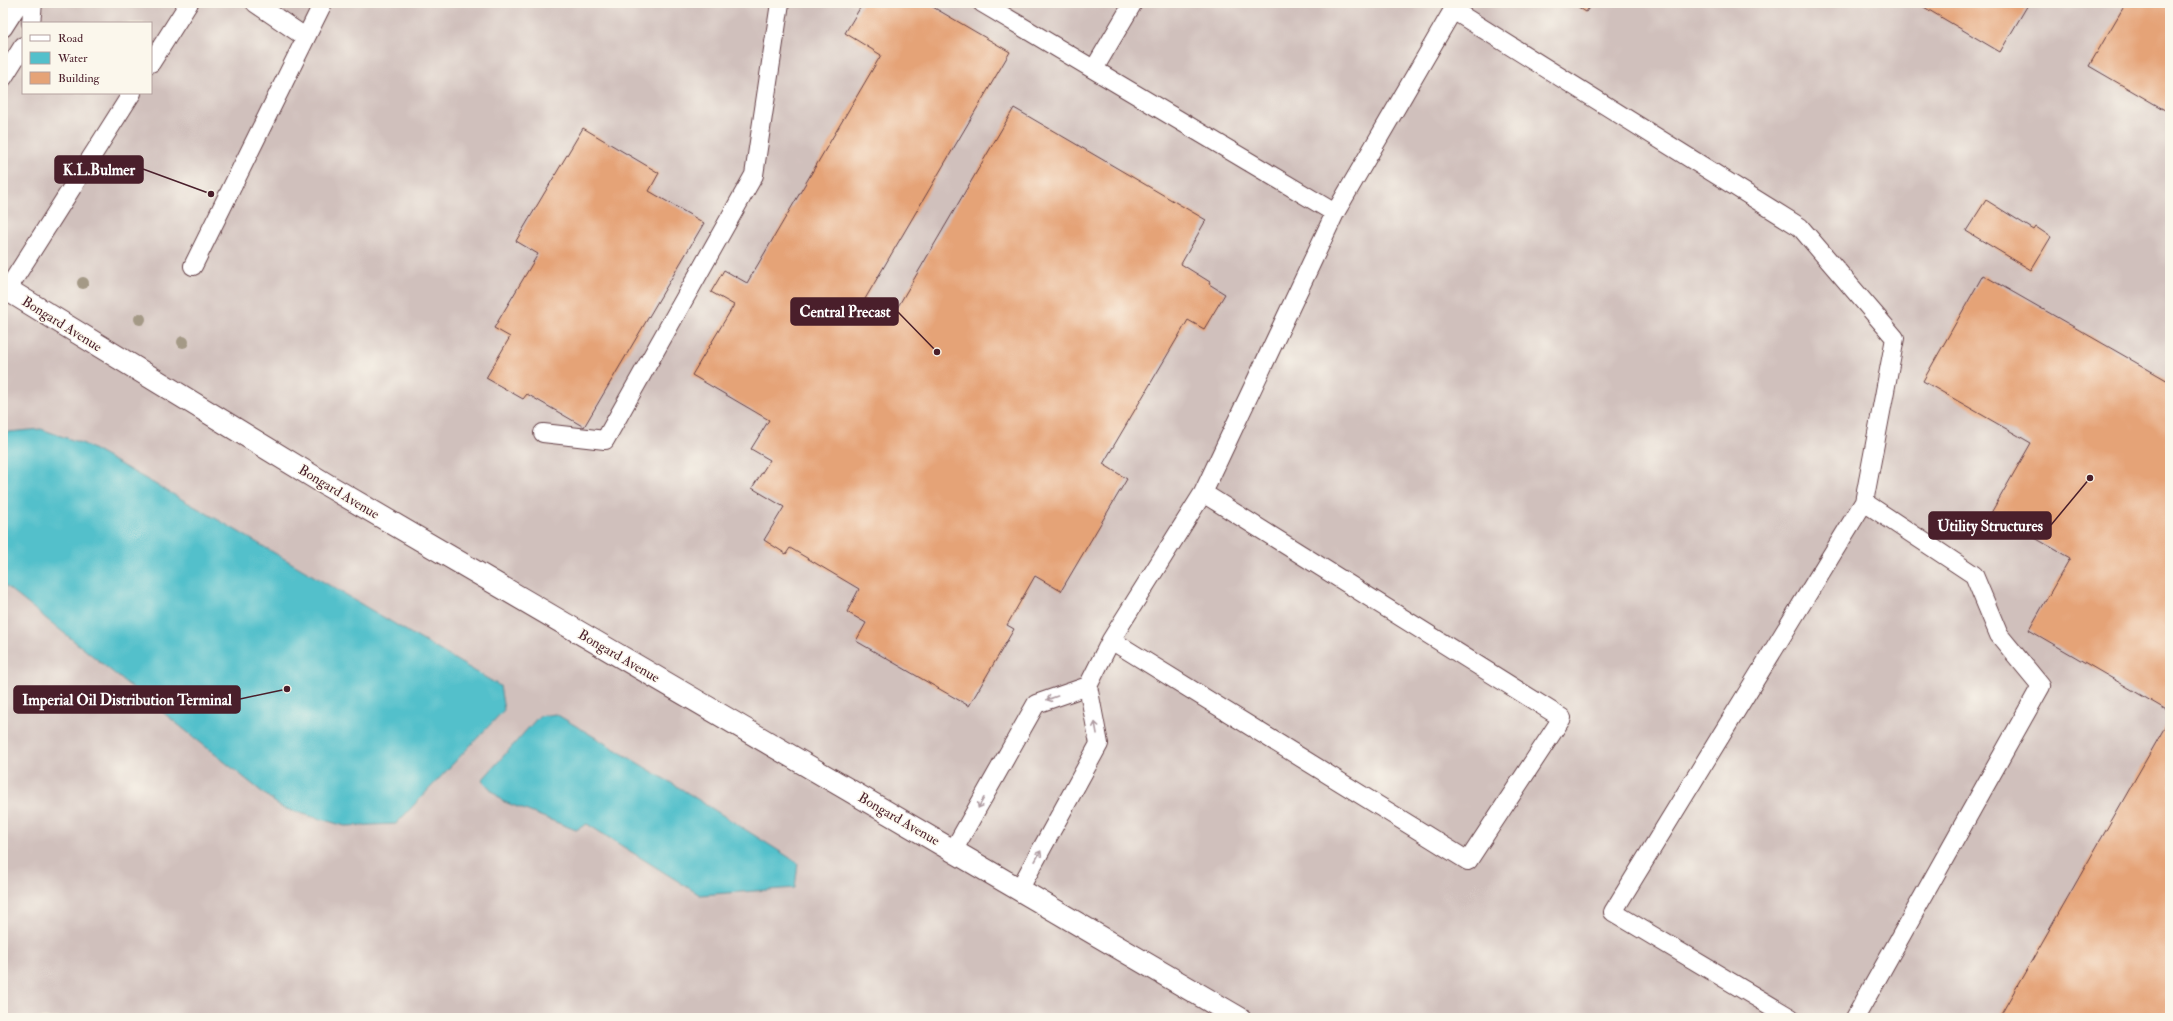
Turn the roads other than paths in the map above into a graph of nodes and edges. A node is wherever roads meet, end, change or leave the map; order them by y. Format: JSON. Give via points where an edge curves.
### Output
{"nodes":[{"id":1,"x":19,"y":3,"type":"edge"},
{"id":2,"x":33,"y":3,"type":"edge"},
{"id":3,"x":190,"y":3,"type":"edge"},
{"id":4,"x":256,"y":3,"type":"edge"},
{"id":5,"x":323,"y":3,"type":"edge"},
{"id":6,"x":780,"y":3,"type":"edge"},
{"id":7,"x":982,"y":3,"type":"edge"},
{"id":8,"x":1133,"y":3,"type":"edge"},
{"id":9,"x":1447,"y":6,"type":"edge"},
{"id":10,"x":32,"y":22,"type":"edge"},
{"id":11,"x":3,"y":28,"type":"edge"},
{"id":12,"x":306,"y":37,"type":"junction"},
{"id":13,"x":22,"y":48,"type":"edge"},
{"id":14,"x":152,"y":61,"type":"edge"},
{"id":15,"x":1094,"y":70,"type":"junction"},
{"id":16,"x":3,"y":78,"type":"edge"},
{"id":17,"x":131,"y":94,"type":"edge"},
{"id":18,"x":1335,"y":212,"type":"junction"},
{"id":19,"x":194,"y":266,"type":"dead end"},
{"id":20,"x":5,"y":288,"type":"edge"},
{"id":21,"x":543,"y":433,"type":"dead end"},
{"id":22,"x":1203,"y":493,"type":"junction"},
{"id":23,"x":1864,"y":502,"type":"junction"},
{"id":24,"x":1111,"y":640,"type":"junction"},
{"id":25,"x":1088,"y":686,"type":"junction"},
{"id":26,"x":953,"y":851,"type":"junction"},
{"id":27,"x":1019,"y":890,"type":"junction"},
{"id":28,"x":1238,"y":1018,"type":"edge"},
{"id":29,"x":1791,"y":1018,"type":"edge"},
{"id":30,"x":1855,"y":1018,"type":"edge"}],
"edges":[{"from":1,"to":11,"type":"lane"},
{"from":2,"to":10,"type":"lane"},
{"from":3,"to":14,"type":"lane"},
{"from":4,"to":12,"type":"lane"},
{"from":5,"to":12,"type":"lane"},
{"from":6,"to":21,"type":"lane","via":[[754,175],[605,440]]},
{"from":7,"to":15,"type":"lane"},
{"from":8,"to":15,"type":"lane"},
{"from":9,"to":18,"type":"lane"},
{"from":9,"to":23,"type":"lane","via":[[1800,227],[1895,338]]},
{"from":12,"to":19,"type":"lane"},
{"from":13,"to":16,"type":"lane"},
{"from":15,"to":18,"type":"lane"},
{"from":17,"to":20,"type":"lane"},
{"from":18,"to":22,"type":"lane"},
{"from":20,"to":26,"type":"street","name":"Bongard Avenue","via":[[327,485]]},
{"from":22,"to":24,"type":"lane"},
{"from":22,"to":24,"type":"lane","via":[[1562,718],[1468,861]]},
{"from":23,"to":29,"type":"lane","via":[[1613,912]]},
{"from":23,"to":30,"type":"lane","via":[[1974,575],[1999,635],[2040,686]]},
{"from":24,"to":25,"type":"lane"},
{"from":25,"to":26,"type":"lane","one_way":true,"via":[[1036,704]]},
{"from":27,"to":25,"type":"lane","one_way":true,"via":[[1099,744]]},
{"from":26,"to":27,"type":"street","name":"Bongard Avenue"},
{"from":27,"to":28,"type":"street","name":"Bongard Avenue"}]}
